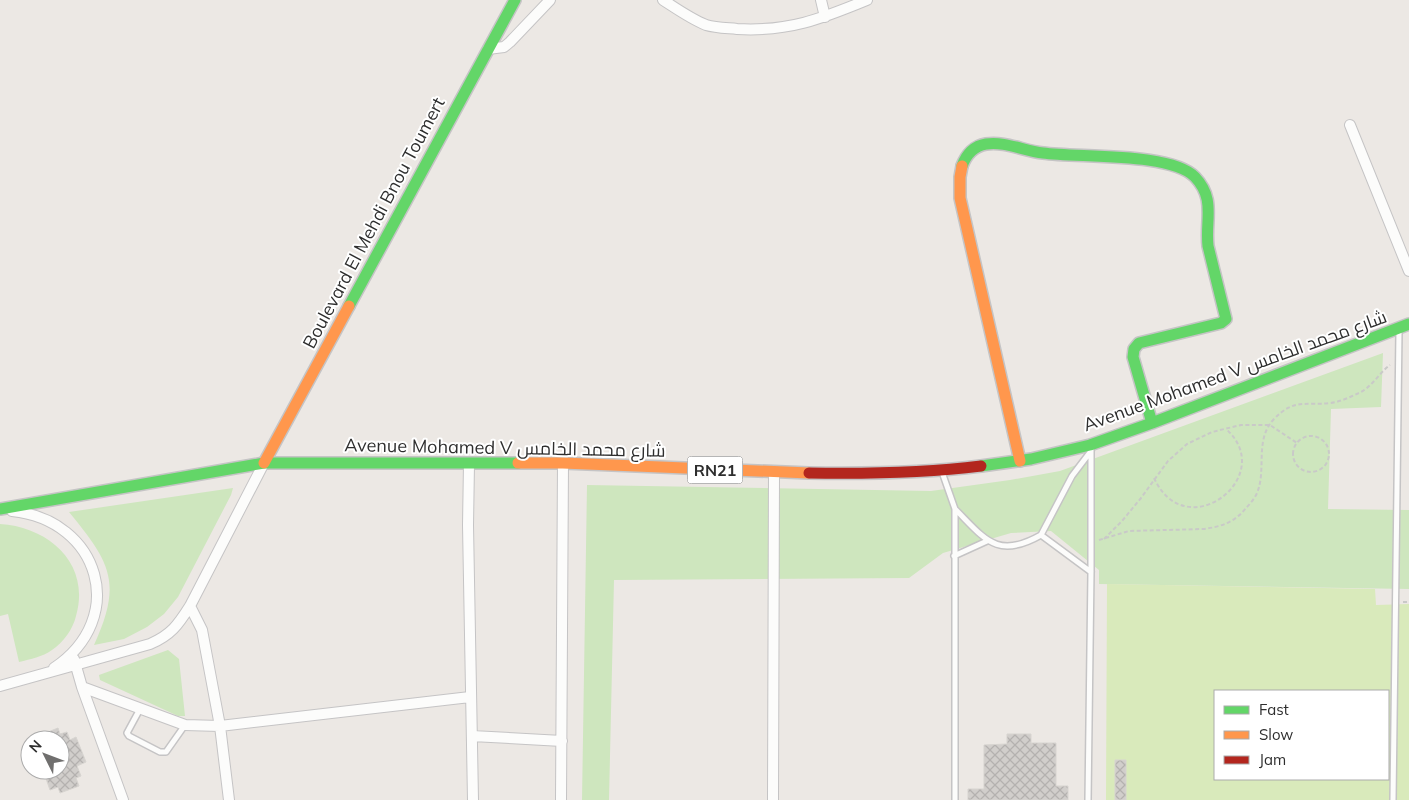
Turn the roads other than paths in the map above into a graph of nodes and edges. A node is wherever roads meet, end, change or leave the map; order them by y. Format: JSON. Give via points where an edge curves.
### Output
{"nodes":[{"id":1,"x":515,"y":0,"type":"edge"},
{"id":2,"x":550,"y":0,"type":"edge"},
{"id":3,"x":663,"y":0,"type":"edge"},
{"id":4,"x":821,"y":0,"type":"edge"},
{"id":5,"x":867,"y":0,"type":"edge"},
{"id":6,"x":825,"y":17,"type":"junction"},
{"id":7,"x":488,"y":49,"type":"junction"},
{"id":8,"x":1350,"y":125,"type":"dead end"},
{"id":9,"x":1409,"y":271,"type":"edge"},
{"id":10,"x":1404,"y":326,"type":"edge"},
{"id":11,"x":1152,"y":423,"type":"junction"},
{"id":12,"x":1091,"y":448,"type":"junction"},
{"id":13,"x":1020,"y":461,"type":"junction"},
{"id":14,"x":264,"y":463,"type":"junction"},
{"id":15,"x":563,"y":463,"type":"junction"},
{"id":16,"x":469,"y":464,"type":"junction"},
{"id":17,"x":942,"y":471,"type":"junction"},
{"id":18,"x":774,"y":473,"type":"junction"},
{"id":19,"x":0,"y":509,"type":"edge"},
{"id":20,"x":955,"y":509,"type":"junction"},
{"id":21,"x":1041,"y":535,"type":"junction"},
{"id":22,"x":987,"y":541,"type":"junction"},
{"id":23,"x":954,"y":556,"type":"junction"},
{"id":24,"x":1091,"y":572,"type":"junction"},
{"id":25,"x":190,"y":606,"type":"junction"},
{"id":26,"x":75,"y":651,"type":"junction"},
{"id":27,"x":76,"y":665,"type":"junction"},
{"id":28,"x":38,"y":676,"type":"junction"},
{"id":29,"x":0,"y":686,"type":"edge"},
{"id":30,"x":82,"y":687,"type":"junction"},
{"id":31,"x":470,"y":697,"type":"junction"},
{"id":32,"x":140,"y":709,"type":"junction"},
{"id":33,"x":185,"y":726,"type":"junction"},
{"id":34,"x":220,"y":726,"type":"junction"},
{"id":35,"x":472,"y":736,"type":"junction"},
{"id":36,"x":562,"y":741,"type":"junction"},
{"id":37,"x":123,"y":800,"type":"edge"},
{"id":38,"x":229,"y":800,"type":"edge"},
{"id":39,"x":473,"y":800,"type":"edge"},
{"id":40,"x":561,"y":800,"type":"edge"},
{"id":41,"x":773,"y":800,"type":"edge"},
{"id":42,"x":956,"y":800,"type":"edge"},
{"id":43,"x":1088,"y":800,"type":"edge"},
{"id":44,"x":1393,"y":800,"type":"edge"}],
"edges":[{"from":1,"to":7,"type":"main road","name":"Boulevard El Mehdi Bnou Toumert"},
{"from":2,"to":7,"type":"street","via":[[504,47]]},
{"from":3,"to":6,"type":"street","via":[[687,16],[707,25],[725,28],[772,30]]},
{"from":4,"to":6,"type":"street"},
{"from":5,"to":6,"type":"street"},
{"from":7,"to":14,"type":"main road","name":"Boulevard El Mehdi Bnou Toumert"},
{"from":8,"to":9,"type":"street"},
{"from":10,"to":11,"type":"main road","name":"Avenue Mohamed V شارع محمد الخامس","number":"RN21"},
{"from":10,"to":44,"type":"lane","via":[[1399,360]]},
{"from":11,"to":12,"type":"main road","name":"Avenue Mohamed V شارع محمد الخامس","number":"RN21"},
{"from":11,"to":13,"type":"main road","via":[[1133,357],[1135,345],[1226,319],[1207,245],[1210,207],[1202,185],[1188,170],[1159,163],[1039,152],[1000,144],[977,147],[961,165],[960,198]]},
{"from":12,"to":13,"type":"main road","name":"Avenue Mohamed V شارع محمد الخامس","number":"RN21"},
{"from":12,"to":21,"type":"lane","via":[[1072,476]]},
{"from":12,"to":24,"type":"lane"},
{"from":13,"to":17,"type":"main road","name":"Avenue Mohamed V شارع محمد الخامس","number":"RN21"},
{"from":14,"to":16,"type":"main road","name":"Avenue Mohamed V شارع محمد الخامس","number":"RN21"},
{"from":14,"to":19,"type":"main road","name":"Avenue Mohamed V شارع محمد الخامس","number":"RN21"},
{"from":14,"to":25,"type":"street"},
{"from":15,"to":16,"type":"main road","name":"Avenue Mohamed V شارع محمد الخامس","number":"RN21"},
{"from":15,"to":18,"type":"main road","name":"Avenue Mohamed V شارع محمد الخامس","number":"RN21"},
{"from":15,"to":36,"type":"street"},
{"from":16,"to":31,"type":"street"},
{"from":17,"to":18,"type":"main road","name":"Avenue Mohamed V شارع محمد الخامس","number":"RN21"},
{"from":17,"to":20,"type":"lane"},
{"from":18,"to":41,"type":"street"},
{"from":19,"to":26,"type":"street","via":[[48,519],[61,526],[88,558],[96,585],[96,606],[91,627]]},
{"from":20,"to":22,"type":"lane"},
{"from":20,"to":23,"type":"lane"},
{"from":21,"to":22,"type":"lane","via":[[1006,546]]},
{"from":21,"to":24,"type":"lane"},
{"from":22,"to":23,"type":"lane"},
{"from":23,"to":42,"type":"lane"},
{"from":24,"to":43,"type":"lane"},
{"from":25,"to":27,"type":"street","via":[[178,626],[164,638]]},
{"from":25,"to":34,"type":"street","via":[[202,630]]},
{"from":26,"to":27,"type":"street"},
{"from":26,"to":28,"type":"street"},
{"from":27,"to":28,"type":"street"},
{"from":27,"to":30,"type":"street"},
{"from":28,"to":29,"type":"street"},
{"from":30,"to":32,"type":"street"},
{"from":30,"to":37,"type":"street"},
{"from":31,"to":34,"type":"street"},
{"from":31,"to":35,"type":"street"},
{"from":32,"to":33,"type":"street"},
{"from":32,"to":33,"type":"lane","via":[[127,733],[160,752],[166,752]]},
{"from":33,"to":34,"type":"street"},
{"from":34,"to":38,"type":"street"},
{"from":35,"to":36,"type":"street"},
{"from":35,"to":39,"type":"street"},
{"from":36,"to":40,"type":"street"}]}
